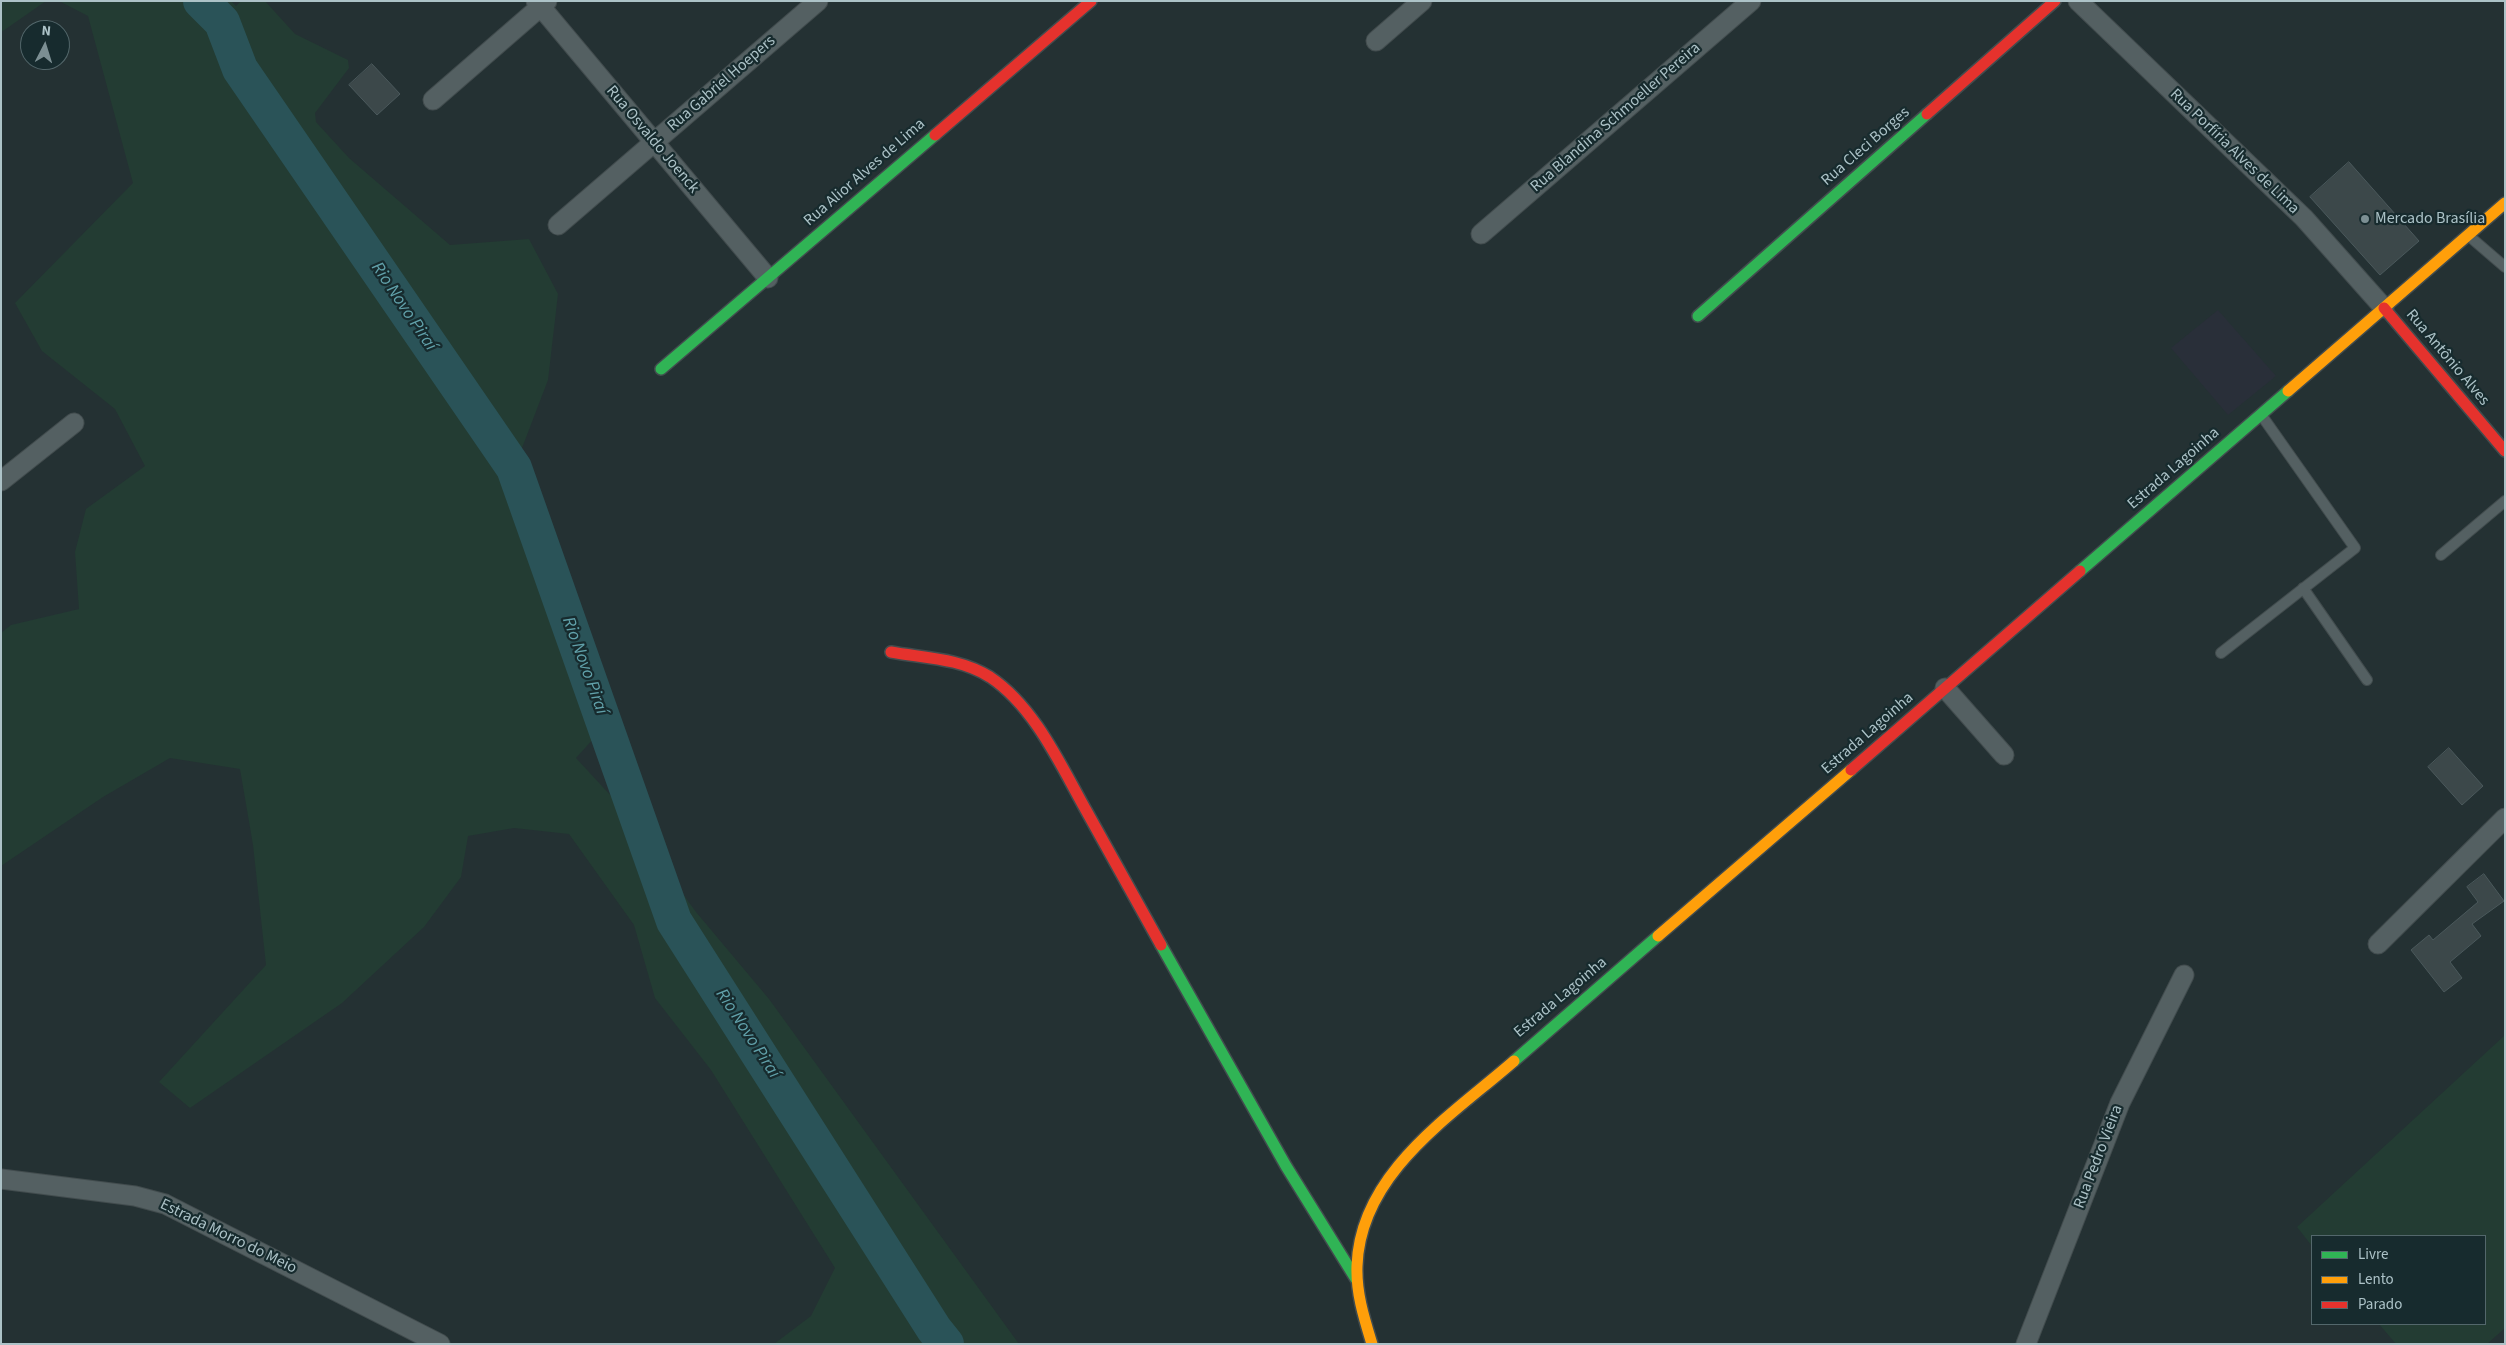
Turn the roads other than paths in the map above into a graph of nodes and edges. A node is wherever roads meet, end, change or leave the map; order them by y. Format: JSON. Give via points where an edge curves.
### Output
{"nodes":[{"id":1,"x":818,"y":1,"type":"edge"},
{"id":2,"x":1091,"y":1,"type":"edge"},
{"id":3,"x":1422,"y":1,"type":"edge"},
{"id":4,"x":1751,"y":1,"type":"edge"},
{"id":5,"x":2055,"y":1,"type":"edge"},
{"id":6,"x":2078,"y":1,"type":"edge"},
{"id":7,"x":541,"y":3,"type":"edge"},
{"id":8,"x":1376,"y":41,"type":"dead end"},
{"id":9,"x":433,"y":100,"type":"dead end"},
{"id":10,"x":654,"y":142,"type":"junction"},
{"id":11,"x":2505,"y":203,"type":"edge"},
{"id":12,"x":558,"y":225,"type":"dead end"},
{"id":13,"x":1481,"y":234,"type":"dead end"},
{"id":14,"x":2468,"y":236,"type":"junction"},
{"id":15,"x":2505,"y":266,"type":"edge"},
{"id":16,"x":768,"y":278,"type":"junction"},
{"id":17,"x":2384,"y":308,"type":"junction"},
{"id":18,"x":1698,"y":316,"type":"dead end"},
{"id":19,"x":661,"y":369,"type":"dead end"},
{"id":20,"x":2261,"y":415,"type":"junction"},
{"id":21,"x":74,"y":423,"type":"dead end"},
{"id":22,"x":2505,"y":451,"type":"edge"},
{"id":23,"x":1,"y":481,"type":"edge"},
{"id":24,"x":2505,"y":501,"type":"edge"},
{"id":25,"x":2440,"y":555,"type":"dead end"},
{"id":26,"x":2304,"y":588,"type":"junction"},
{"id":27,"x":891,"y":652,"type":"dead end"},
{"id":28,"x":2221,"y":653,"type":"dead end"},
{"id":29,"x":2367,"y":680,"type":"dead end"},
{"id":30,"x":1945,"y":688,"type":"junction"},
{"id":31,"x":2004,"y":755,"type":"dead end"},
{"id":32,"x":2505,"y":818,"type":"edge"},
{"id":33,"x":2378,"y":944,"type":"dead end"},
{"id":34,"x":2184,"y":975,"type":"dead end"},
{"id":35,"x":1,"y":1179,"type":"edge"},
{"id":36,"x":1356,"y":1279,"type":"junction"},
{"id":37,"x":440,"y":1344,"type":"edge"},
{"id":38,"x":1372,"y":1344,"type":"edge"},
{"id":39,"x":2026,"y":1344,"type":"edge"}],
"edges":[{"from":1,"to":10,"type":"street","name":"Rua Gabriel Hoepers"},
{"from":2,"to":16,"type":"street","name":"Rua Alior Alves de Lima"},
{"from":3,"to":8,"type":"street"},
{"from":4,"to":13,"type":"street","name":"Rua Blandina Schmoeller Pereira"},
{"from":5,"to":18,"type":"street","name":"Rua Cleci Borges"},
{"from":6,"to":17,"type":"street","name":"Rua Porfíria Alves de Lima","via":[[2304,218]]},
{"from":7,"to":9,"type":"street"},
{"from":7,"to":10,"type":"street","name":"Rua Osvaldo Joenck"},
{"from":10,"to":12,"type":"street","name":"Rua Gabriel Hoepers"},
{"from":10,"to":16,"type":"street","name":"Rua Osvaldo Joenck"},
{"from":11,"to":14,"type":"street","name":"Estrada Lagoinha"},
{"from":14,"to":15,"type":"lane"},
{"from":14,"to":17,"type":"street","name":"Estrada Lagoinha"},
{"from":16,"to":19,"type":"street","name":"Rua Alior Alves de Lima"},
{"from":17,"to":20,"type":"street","name":"Estrada Lagoinha"},
{"from":17,"to":22,"type":"street","name":"Rua Antônio Alves"},
{"from":20,"to":26,"type":"lane","via":[[2355,548]]},
{"from":20,"to":30,"type":"street","name":"Estrada Lagoinha"},
{"from":21,"to":23,"type":"street"},
{"from":24,"to":25,"type":"lane"},
{"from":26,"to":28,"type":"lane"},
{"from":26,"to":29,"type":"lane"},
{"from":27,"to":36,"type":"street","via":[[977,670],[1008,692],[1033,720],[1286,1166]]},
{"from":30,"to":31,"type":"street"},
{"from":30,"to":36,"type":"street","name":"Estrada Lagoinha","via":[[1410,1151],[1377,1193],[1364,1224]]},
{"from":32,"to":33,"type":"street"},
{"from":34,"to":39,"type":"street","name":"Rua Pedro Vieira","via":[[2120,1103]]},
{"from":35,"to":37,"type":"street","name":"Estrada Morro do Meio","via":[[135,1196],[165,1204]]},
{"from":36,"to":38,"type":"street","name":"Estrada Lagoinha"}]}
